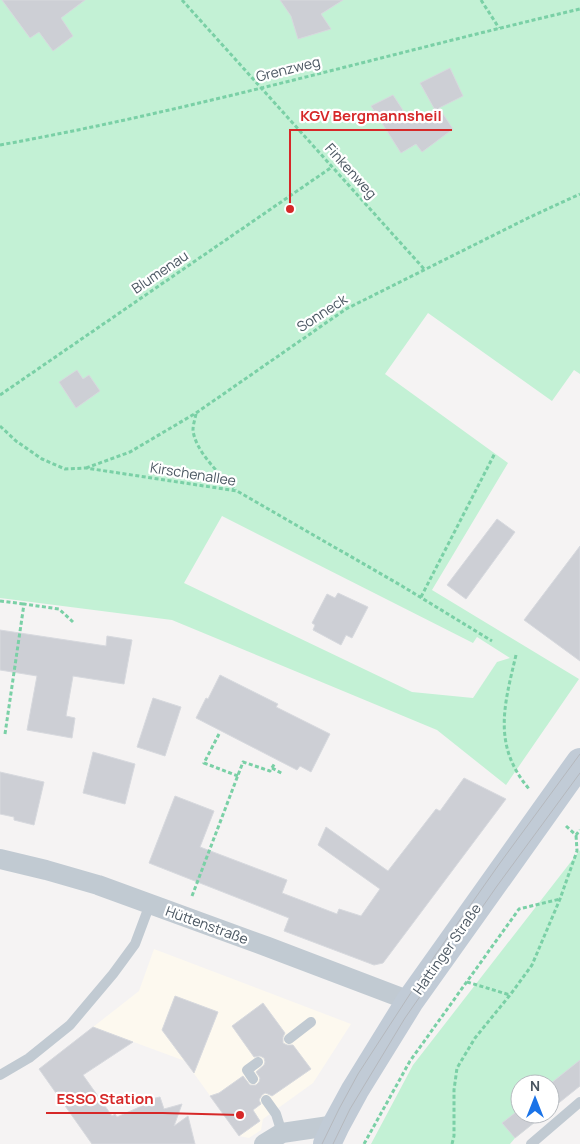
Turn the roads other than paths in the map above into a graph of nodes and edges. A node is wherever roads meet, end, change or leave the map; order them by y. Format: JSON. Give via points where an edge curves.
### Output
{"nodes":[{"id":1,"x":580,"y":762,"type":"edge"},
{"id":2,"x":0,"y":859,"type":"edge"},
{"id":3,"x":150,"y":904,"type":"junction"},
{"id":4,"x":410,"y":1001,"type":"junction"},
{"id":5,"x":311,"y":1022,"type":"dead end"},
{"id":6,"x":289,"y":1039,"type":"dead end"},
{"id":7,"x":258,"y":1062,"type":"dead end"},
{"id":8,"x":0,"y":1075,"type":"edge"},
{"id":9,"x":253,"y":1078,"type":"dead end"},
{"id":10,"x":266,"y":1100,"type":"dead end"},
{"id":11,"x":580,"y":1102,"type":"edge"},
{"id":12,"x":282,"y":1133,"type":"junction"},
{"id":13,"x":332,"y":1134,"type":"edge"},
{"id":14,"x":264,"y":1144,"type":"edge"},
{"id":15,"x":531,"y":1144,"type":"edge"}],
"edges":[{"from":1,"to":4,"type":"main road","name":"Hattinger Straße"},
{"from":2,"to":3,"type":"street","name":"Hüttenstraße","via":[[46,870]]},
{"from":3,"to":4,"type":"street","name":"Hüttenstraße"},
{"from":3,"to":8,"type":"lane","via":[[135,944],[70,1025],[29,1058]]},
{"from":4,"to":13,"type":"main road","name":"Hattinger Straße"},
{"from":5,"to":6,"type":"lane"},
{"from":7,"to":9,"type":"lane","via":[[247,1070]]},
{"from":10,"to":12,"type":"lane","via":[[276,1114]]},
{"from":11,"to":15,"type":"lane"},
{"from":12,"to":13,"type":"street"},
{"from":12,"to":14,"type":"street"}]}
